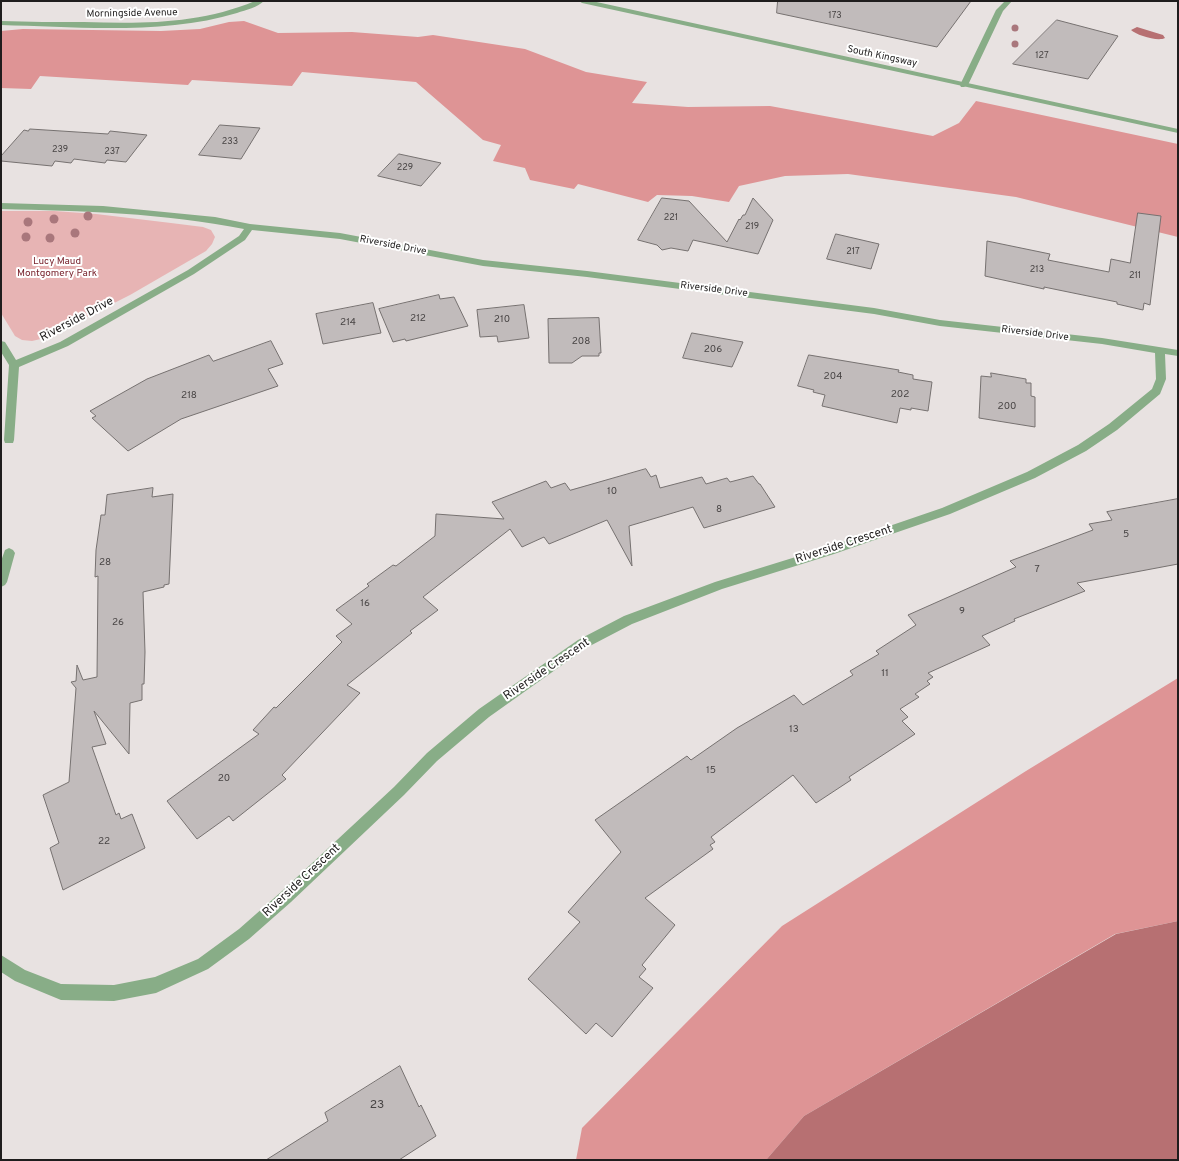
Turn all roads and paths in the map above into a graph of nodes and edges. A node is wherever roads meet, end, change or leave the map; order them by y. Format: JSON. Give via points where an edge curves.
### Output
{"nodes":[{"id":1,"x":261,"y":1,"type":"edge"},
{"id":2,"x":582,"y":1,"type":"edge"},
{"id":3,"x":1009,"y":1,"type":"edge"},
{"id":4,"x":1,"y":23,"type":"edge"},
{"id":5,"x":964,"y":85,"type":"junction"},
{"id":6,"x":1178,"y":131,"type":"edge"},
{"id":7,"x":1,"y":206,"type":"edge"},
{"id":8,"x":250,"y":227,"type":"junction"},
{"id":9,"x":1,"y":344,"type":"edge"},
{"id":10,"x":1160,"y":351,"type":"junction"},
{"id":11,"x":1178,"y":353,"type":"edge"},
{"id":12,"x":14,"y":365,"type":"junction"},
{"id":13,"x":9,"y":440,"type":"dead end"},
{"id":14,"x":9,"y":553,"type":"dead end"},
{"id":15,"x":1,"y":582,"type":"edge"},
{"id":16,"x":1,"y":963,"type":"edge"}],
"edges":[{"from":1,"to":4,"type":"street","name":"Morningside Avenue","via":[[221,16],[169,24]]},
{"from":2,"to":5,"type":"street","name":"South Kingsway"},
{"from":3,"to":5,"type":"street","via":[[1000,10]]},
{"from":5,"to":6,"type":"street","name":"South Kingsway"},
{"from":7,"to":8,"type":"street","name":"Riverside Drive","via":[[103,209],[215,220]]},
{"from":8,"to":10,"type":"street","name":"Riverside Drive","via":[[340,236],[483,263],[874,310],[940,323],[1102,341]]},
{"from":8,"to":12,"type":"street","name":"Riverside Drive","via":[[242,238],[191,272],[64,344]]},
{"from":9,"to":12,"type":"street"},
{"from":10,"to":11,"type":"street","name":"Riverside Drive"},
{"from":10,"to":16,"type":"street","name":"Riverside Crescent","via":[[1161,380],[1156,391],[1113,427],[1082,448],[1031,475],[946,511],[719,585],[628,620],[582,644],[484,713],[438,752],[286,897],[244,934],[203,964],[156,984],[114,993],[60,992],[20,976]]},
{"from":12,"to":13,"type":"street"},
{"from":14,"to":15,"type":"street"}]}
